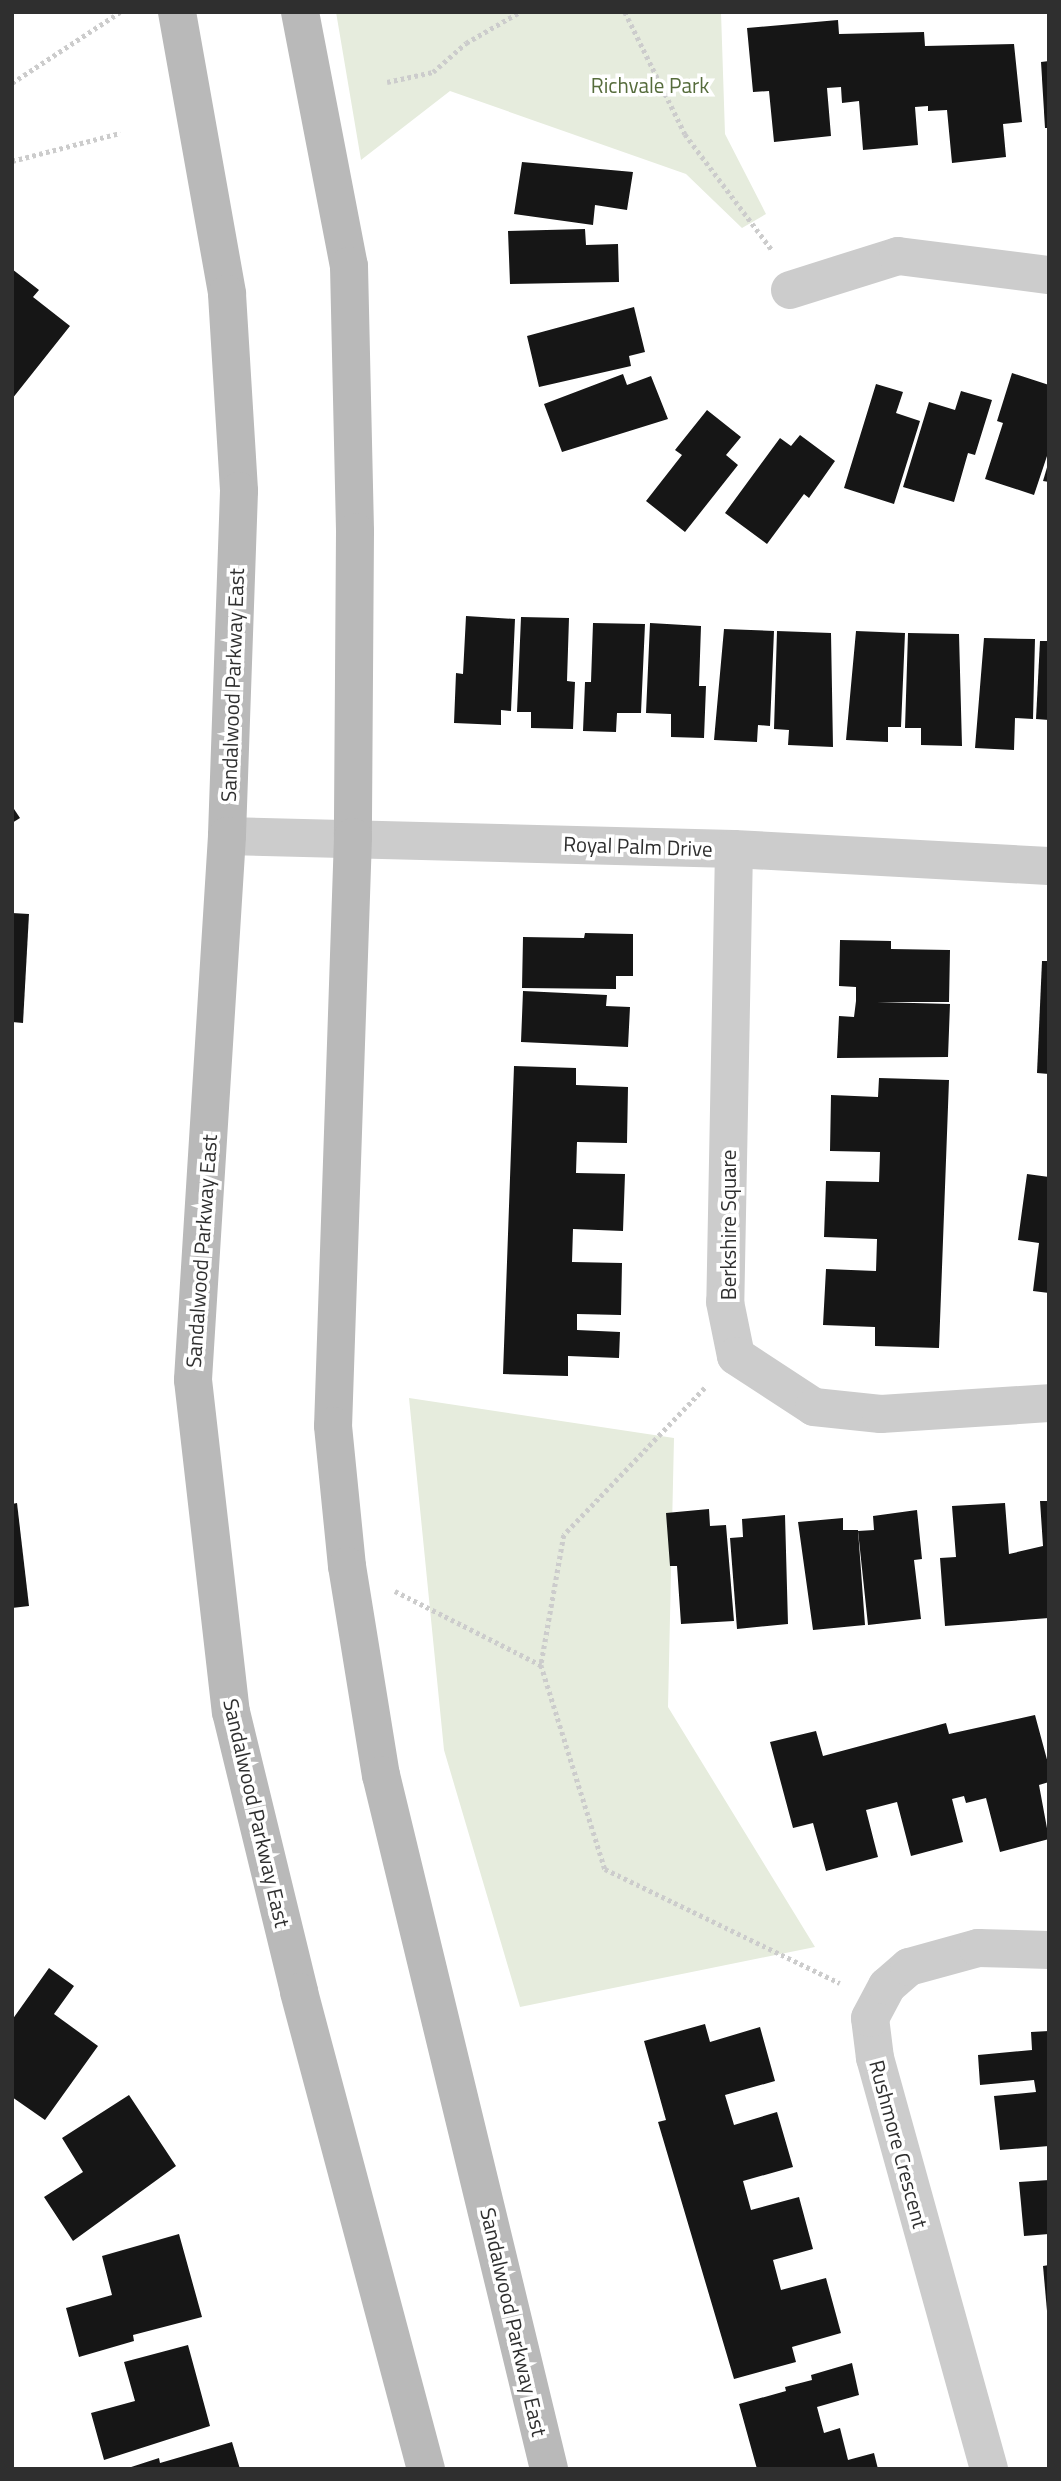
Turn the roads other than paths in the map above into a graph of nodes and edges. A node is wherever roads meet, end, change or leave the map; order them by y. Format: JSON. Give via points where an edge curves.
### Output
{"nodes":[{"id":1,"x":177,"y":12,"type":"edge"},
{"id":2,"x":300,"y":12,"type":"edge"},
{"id":3,"x":1049,"y":275,"type":"edge"},
{"id":4,"x":790,"y":290,"type":"road end"},
{"id":5,"x":227,"y":836,"type":"junction"},
{"id":6,"x":352,"y":836,"type":"junction"},
{"id":7,"x":734,"y":849,"type":"junction"},
{"id":8,"x":1049,"y":866,"type":"edge"},
{"id":9,"x":1049,"y":1403,"type":"edge"},
{"id":10,"x":1049,"y":1950,"type":"edge"},
{"id":11,"x":426,"y":2469,"type":"edge"},
{"id":12,"x":549,"y":2469,"type":"edge"},
{"id":13,"x":989,"y":2469,"type":"edge"}],
"edges":[{"from":1,"to":5,"type":"main road","name":"Sandalwood Parkway East","via":[[228,307],[239,491]]},
{"from":2,"to":6,"type":"main road","name":"Sandalwood Parkway East","via":[[349,266],[355,532]]},
{"from":3,"to":4,"type":"street","via":[[898,256]]},
{"from":5,"to":6,"type":"street","name":"Royal Palm Drive"},
{"from":5,"to":11,"type":"main road","name":"Sandalwood Parkway East","via":[[193,1380],[231,1712],[299,1992]]},
{"from":6,"to":7,"type":"street","name":"Royal Palm Drive"},
{"from":6,"to":12,"type":"main road","name":"Sandalwood Parkway East","via":[[333,1426],[348,1566],[381,1775]]},
{"from":7,"to":8,"type":"street","name":"Royal Palm Drive"},
{"from":7,"to":9,"type":"street","name":"Berkshire Square","via":[[725,1301],[736,1356],[814,1407],[881,1414]]},
{"from":10,"to":13,"type":"street","name":"Rushmore Crescent","via":[[978,1948],[909,1968],[887,1986],[870,2018],[875,2058]]}]}
